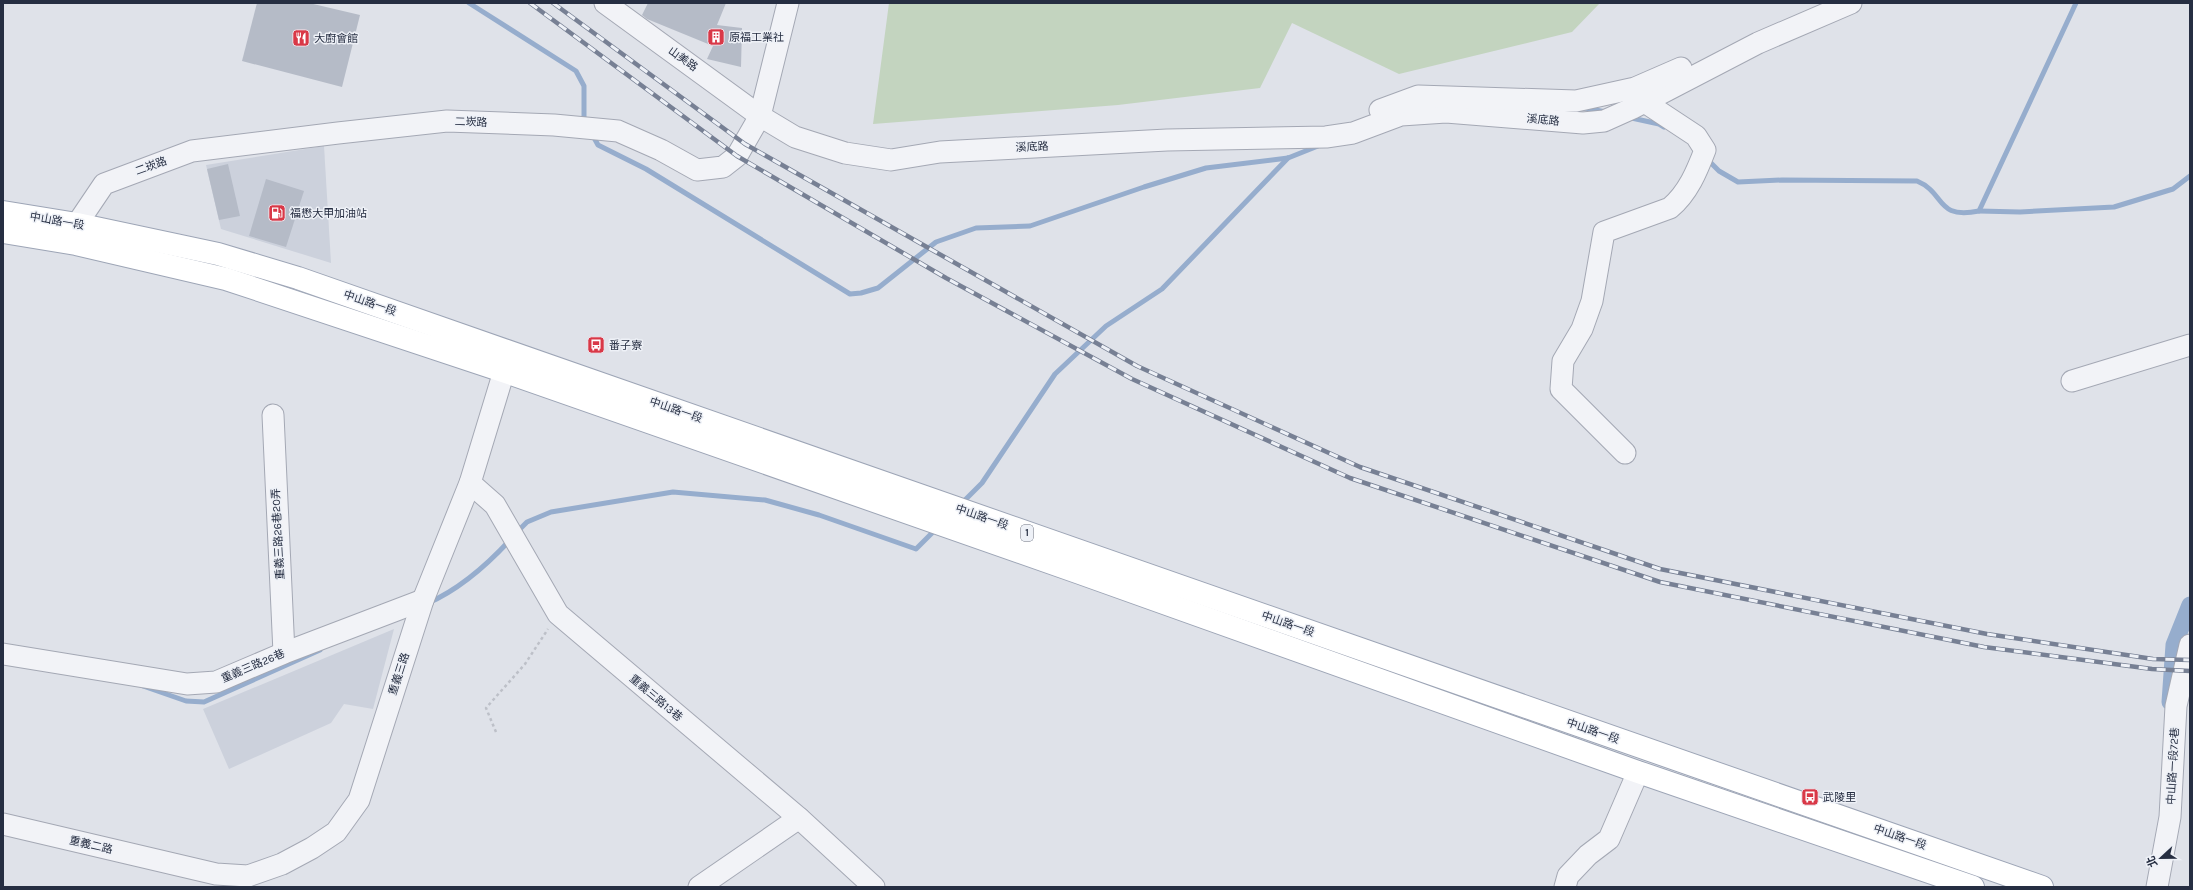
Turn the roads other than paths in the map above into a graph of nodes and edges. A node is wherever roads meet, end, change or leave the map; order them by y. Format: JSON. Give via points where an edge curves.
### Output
{"nodes":[{"id":1,"x":788,"y":3,"type":"edge"},
{"id":2,"x":1851,"y":3,"type":"edge"},
{"id":3,"x":613,"y":6,"type":"edge"},
{"id":4,"x":1758,"y":43,"type":"junction"},
{"id":5,"x":1638,"y":105,"type":"junction"},
{"id":6,"x":760,"y":116,"type":"junction"},
{"id":7,"x":1320,"y":137,"type":"junction"},
{"id":8,"x":3,"y":212,"type":"edge"},
{"id":9,"x":3,"y":232,"type":"edge"},
{"id":10,"x":76,"y":234,"type":"junction"},
{"id":11,"x":2190,"y":345,"type":"edge"},
{"id":12,"x":507,"y":362,"type":"junction"},
{"id":13,"x":2072,"y":381,"type":"dead end"},
{"id":14,"x":273,"y":415,"type":"dead end"},
{"id":15,"x":1625,"y":453,"type":"dead end"},
{"id":16,"x":470,"y":483,"type":"junction"},
{"id":17,"x":424,"y":600,"type":"junction"},
{"id":18,"x":2190,"y":645,"type":"edge"},
{"id":19,"x":284,"y":653,"type":"junction"},
{"id":20,"x":3,"y":654,"type":"edge"},
{"id":21,"x":1563,"y":721,"type":"junction"},
{"id":22,"x":1557,"y":743,"type":"junction"},
{"id":23,"x":1638,"y":772,"type":"junction"},
{"id":24,"x":799,"y":818,"type":"junction"},
{"id":25,"x":3,"y":824,"type":"edge"},
{"id":26,"x":178,"y":866,"type":"joint"},
{"id":27,"x":1968,"y":886,"type":"edge"},
{"id":28,"x":699,"y":887,"type":"edge"},
{"id":29,"x":874,"y":887,"type":"edge"},
{"id":30,"x":1565,"y":887,"type":"edge"},
{"id":31,"x":2042,"y":887,"type":"edge"},
{"id":32,"x":2158,"y":887,"type":"edge"}],
"edges":[{"from":1,"to":6,"type":"street","name":"二崁路"},
{"from":2,"to":4,"type":"street","name":"溪底路"},
{"from":3,"to":6,"type":"street","name":"山美路"},
{"from":4,"to":5,"type":"street","name":"溪底路"},
{"from":4,"to":7,"type":"street","name":"溪底路","via":[[1684,66],[1635,88],[1576,101],[1418,96]]},
{"from":5,"to":7,"type":"street","name":"溪底路","via":[[1604,121],[1583,123],[1446,112],[1401,115],[1353,133]]},
{"from":5,"to":15,"type":"street","via":[[1696,136],[1703,156],[1679,200],[1670,208],[1604,232],[1592,301],[1582,329],[1563,362],[1561,389]]},
{"from":6,"to":7,"type":"street","name":"溪底路","via":[[795,137],[845,153],[891,160],[940,152],[1160,140]]},
{"from":6,"to":10,"type":"street","name":"二崁路","via":[[737,156],[723,167],[697,170],[618,131],[447,121],[192,151],[104,184]]},
{"from":8,"to":10,"type":"main road","name":"中山路一段","number":"1"},
{"from":9,"to":10,"type":"main road","name":"中山路一段","number":"1"},
{"from":10,"to":12,"type":"main road","name":"中山路一段","number":"1"},
{"from":11,"to":13,"type":"street"},
{"from":12,"to":16,"type":"street","name":"重義三路"},
{"from":12,"to":21,"type":"main road","name":"中山路一段","number":"1"},
{"from":12,"to":22,"type":"main road","name":"中山路一段","number":"1","via":[[1080,573]]},
{"from":14,"to":19,"type":"street","name":"重義三路26巷20弄"},
{"from":16,"to":17,"type":"street","name":"重義三路"},
{"from":16,"to":24,"type":"street","name":"重義三路13巷","via":[[495,505],[558,614]]},
{"from":17,"to":19,"type":"street","name":"重義三路26巷"},
{"from":17,"to":26,"type":"street","name":"重義三路","via":[[359,800],[336,832],[282,864],[248,876],[216,874]]},
{"from":18,"to":32,"type":"street","name":"中山路一段72巷","via":[[2176,706],[2170,817]]},
{"from":19,"to":20,"type":"street","name":"重義三路26巷","via":[[216,682],[187,684]]},
{"from":21,"to":22,"type":"main road"},
{"from":21,"to":31,"type":"main road","name":"中山路一段","number":"1"},
{"from":22,"to":23,"type":"main road","name":"中山路一段","number":"1"},
{"from":23,"to":27,"type":"main road","name":"中山路一段","number":"1"},
{"from":23,"to":30,"type":"street","via":[[1609,839],[1588,855],[1568,876]]},
{"from":24,"to":28,"type":"street"},
{"from":24,"to":29,"type":"street","name":"重義三路13巷"},
{"from":25,"to":26,"type":"street","name":"重義二路"}]}
